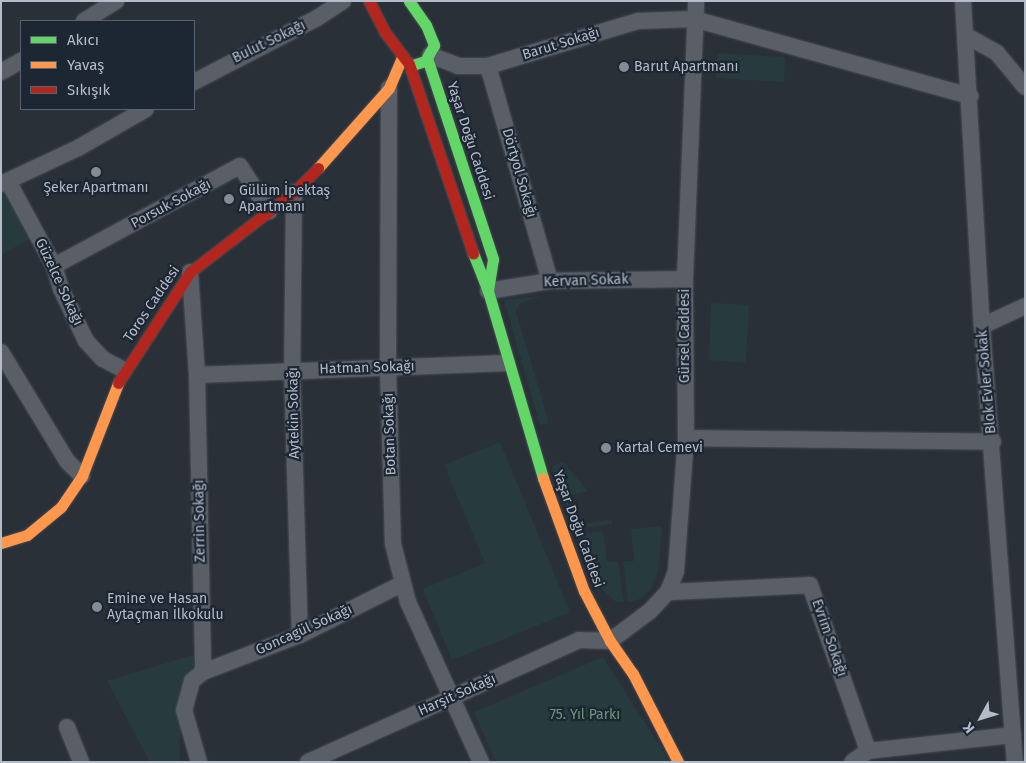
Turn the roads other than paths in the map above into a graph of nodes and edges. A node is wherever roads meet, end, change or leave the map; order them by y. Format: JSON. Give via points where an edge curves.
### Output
{"nodes":[{"id":1,"x":116,"y":1,"type":"edge"},
{"id":2,"x":343,"y":1,"type":"edge"},
{"id":3,"x":410,"y":1,"type":"edge"},
{"id":4,"x":696,"y":1,"type":"edge"},
{"id":5,"x":963,"y":1,"type":"edge"},
{"id":6,"x":369,"y":2,"type":"edge"},
{"id":7,"x":694,"y":19,"type":"junction"},
{"id":8,"x":86,"y":20,"type":"edge"},
{"id":9,"x":965,"y":34,"type":"junction"},
{"id":10,"x":429,"y":57,"type":"junction"},
{"id":11,"x":405,"y":61,"type":"junction"},
{"id":12,"x":20,"y":62,"type":"edge"},
{"id":13,"x":488,"y":66,"type":"junction"},
{"id":14,"x":1,"y":72,"type":"edge"},
{"id":15,"x":195,"y":81,"type":"edge"},
{"id":16,"x":1025,"y":87,"type":"edge"},
{"id":17,"x":389,"y":88,"type":"junction"},
{"id":18,"x":970,"y":96,"type":"junction"},
{"id":19,"x":144,"y":110,"type":"edge"},
{"id":20,"x":5,"y":182,"type":"edge"},
{"id":21,"x":294,"y":192,"type":"junction"},
{"id":22,"x":269,"y":211,"type":"junction"},
{"id":23,"x":54,"y":266,"type":"junction"},
{"id":24,"x":190,"y":272,"type":"junction"},
{"id":25,"x":685,"y":279,"type":"junction"},
{"id":26,"x":550,"y":281,"type":"junction"},
{"id":27,"x":488,"y":291,"type":"junction"},
{"id":28,"x":1025,"y":306,"type":"edge"},
{"id":29,"x":982,"y":326,"type":"junction"},
{"id":30,"x":1,"y":352,"type":"edge"},
{"id":31,"x":507,"y":363,"type":"junction"},
{"id":32,"x":388,"y":367,"type":"junction"},
{"id":33,"x":124,"y":370,"type":"junction"},
{"id":34,"x":292,"y":370,"type":"junction"},
{"id":35,"x":197,"y":375,"type":"junction"},
{"id":36,"x":686,"y":438,"type":"junction"},
{"id":37,"x":993,"y":442,"type":"junction"},
{"id":38,"x":82,"y":476,"type":"junction"},
{"id":39,"x":1,"y":543,"type":"edge"},
{"id":40,"x":402,"y":584,"type":"junction"},
{"id":41,"x":668,"y":592,"type":"junction"},
{"id":42,"x":300,"y":634,"type":"junction"},
{"id":43,"x":610,"y":641,"type":"junction"},
{"id":44,"x":203,"y":672,"type":"junction"},
{"id":45,"x":451,"y":698,"type":"junction"},
{"id":46,"x":67,"y":727,"type":"dead end"},
{"id":47,"x":1013,"y":735,"type":"junction"},
{"id":48,"x":868,"y":751,"type":"junction"},
{"id":49,"x":81,"y":762,"type":"edge"},
{"id":50,"x":199,"y":762,"type":"edge"},
{"id":51,"x":308,"y":762,"type":"edge"},
{"id":52,"x":481,"y":762,"type":"edge"},
{"id":53,"x":678,"y":762,"type":"edge"},
{"id":54,"x":852,"y":762,"type":"edge"},
{"id":55,"x":1015,"y":762,"type":"edge"}],
"edges":[{"from":1,"to":8,"type":"street"},
{"from":2,"to":15,"type":"street","name":"Bulut Sokağı","via":[[317,18]]},
{"from":3,"to":10,"type":"street","name":"Yaşar Doğu Caddesi","via":[[431,34],[434,45]]},
{"from":4,"to":7,"type":"street","name":"Gürsel Caddesi"},
{"from":5,"to":9,"type":"street","name":"Blok Evler Sokak"},
{"from":6,"to":11,"type":"street","name":"Yaşar Doğu Caddesi"},
{"from":7,"to":13,"type":"street","name":"Barut Sokağı","via":[[638,21]]},
{"from":7,"to":18,"type":"street","name":"Barut Sokağı"},
{"from":7,"to":25,"type":"street","name":"Gürsel Caddesi"},
{"from":9,"to":16,"type":"street","via":[[997,53]]},
{"from":9,"to":18,"type":"street","name":"Blok Evler Sokak"},
{"from":10,"to":11,"type":"street","via":[[420,64]]},
{"from":10,"to":13,"type":"street","name":"Barut Sokağı","via":[[458,66]]},
{"from":10,"to":27,"type":"street","name":"Yaşar Doğu Caddesi","via":[[493,259]]},
{"from":11,"to":17,"type":"street","name":"Toros Caddesi"},
{"from":11,"to":27,"type":"street","name":"Yaşar Doğu Caddesi"},
{"from":12,"to":14,"type":"street"},
{"from":13,"to":26,"type":"street","name":"Dörtyol Sokağı"},
{"from":17,"to":21,"type":"street","name":"Toros Caddesi","via":[[344,142]]},
{"from":17,"to":32,"type":"street","name":"Botan Sokağı"},
{"from":18,"to":29,"type":"street","name":"Blok Evler Sokak"},
{"from":19,"to":20,"type":"street","via":[[78,148]]},
{"from":20,"to":23,"type":"street","name":"Güzelce Sokağı"},
{"from":21,"to":22,"type":"street","name":"Toros Caddesi"},
{"from":21,"to":34,"type":"street","name":"Aytekin Sokağı"},
{"from":22,"to":23,"type":"street","name":"Porsuk Sokağı","via":[[240,166]]},
{"from":22,"to":24,"type":"street","name":"Toros Caddesi"},
{"from":23,"to":33,"type":"street","name":"Güzelce Sokağı","via":[[61,289],[86,341],[103,359]]},
{"from":24,"to":33,"type":"street","name":"Toros Caddesi"},
{"from":24,"to":35,"type":"street","name":"Zerrin Sokağı"},
{"from":25,"to":26,"type":"street","name":"Kervan Sokak"},
{"from":25,"to":36,"type":"street","name":"Gürsel Caddesi"},
{"from":26,"to":27,"type":"street","name":"Kervan Sokak"},
{"from":27,"to":31,"type":"street","name":"Yaşar Doğu Caddesi"},
{"from":28,"to":29,"type":"street"},
{"from":29,"to":37,"type":"street","name":"Blok Evler Sokak"},
{"from":30,"to":38,"type":"street","via":[[66,461]]},
{"from":31,"to":32,"type":"street","name":"Hatman Sokağı"},
{"from":31,"to":43,"type":"street","name":"Yaşar Doğu Caddesi","via":[[534,454],[584,591]]},
{"from":32,"to":34,"type":"street","name":"Hatman Sokağı"},
{"from":32,"to":40,"type":"street","name":"Botan Sokağı","via":[[393,544]]},
{"from":33,"to":38,"type":"street","name":"Toros Caddesi"},
{"from":34,"to":35,"type":"street","name":"Hatman Sokağı"},
{"from":34,"to":42,"type":"street","name":"Aytekin Sokağı"},
{"from":35,"to":44,"type":"street","name":"Zerrin Sokağı"},
{"from":36,"to":37,"type":"street"},
{"from":36,"to":41,"type":"street","name":"Gürsel Caddesi","via":[[676,571]]},
{"from":37,"to":47,"type":"street","name":"Blok Evler Sokak"},
{"from":38,"to":39,"type":"street","name":"Toros Caddesi","via":[[50,519],[27,535]]},
{"from":40,"to":42,"type":"street","name":"Goncagül Sokağı"},
{"from":40,"to":45,"type":"street","name":"Botan Sokağı"},
{"from":41,"to":43,"type":"street"},
{"from":41,"to":48,"type":"street","name":"Evrim Sokağı","via":[[810,585]]},
{"from":42,"to":44,"type":"street","name":"Goncagül Sokağı"},
{"from":43,"to":45,"type":"street","name":"Harşit Sokağı","via":[[580,640]]},
{"from":43,"to":53,"type":"street","name":"Yaşar Doğu Caddesi","via":[[632,674]]},
{"from":44,"to":50,"type":"street","via":[[192,681],[184,710]]},
{"from":45,"to":51,"type":"street","name":"Harşit Sokağı"},
{"from":45,"to":52,"type":"street","name":"Botan Sokağı"},
{"from":46,"to":49,"type":"street"},
{"from":47,"to":48,"type":"street"},
{"from":47,"to":55,"type":"street","name":"Blok Evler Sokak"},
{"from":48,"to":54,"type":"street"}]}
